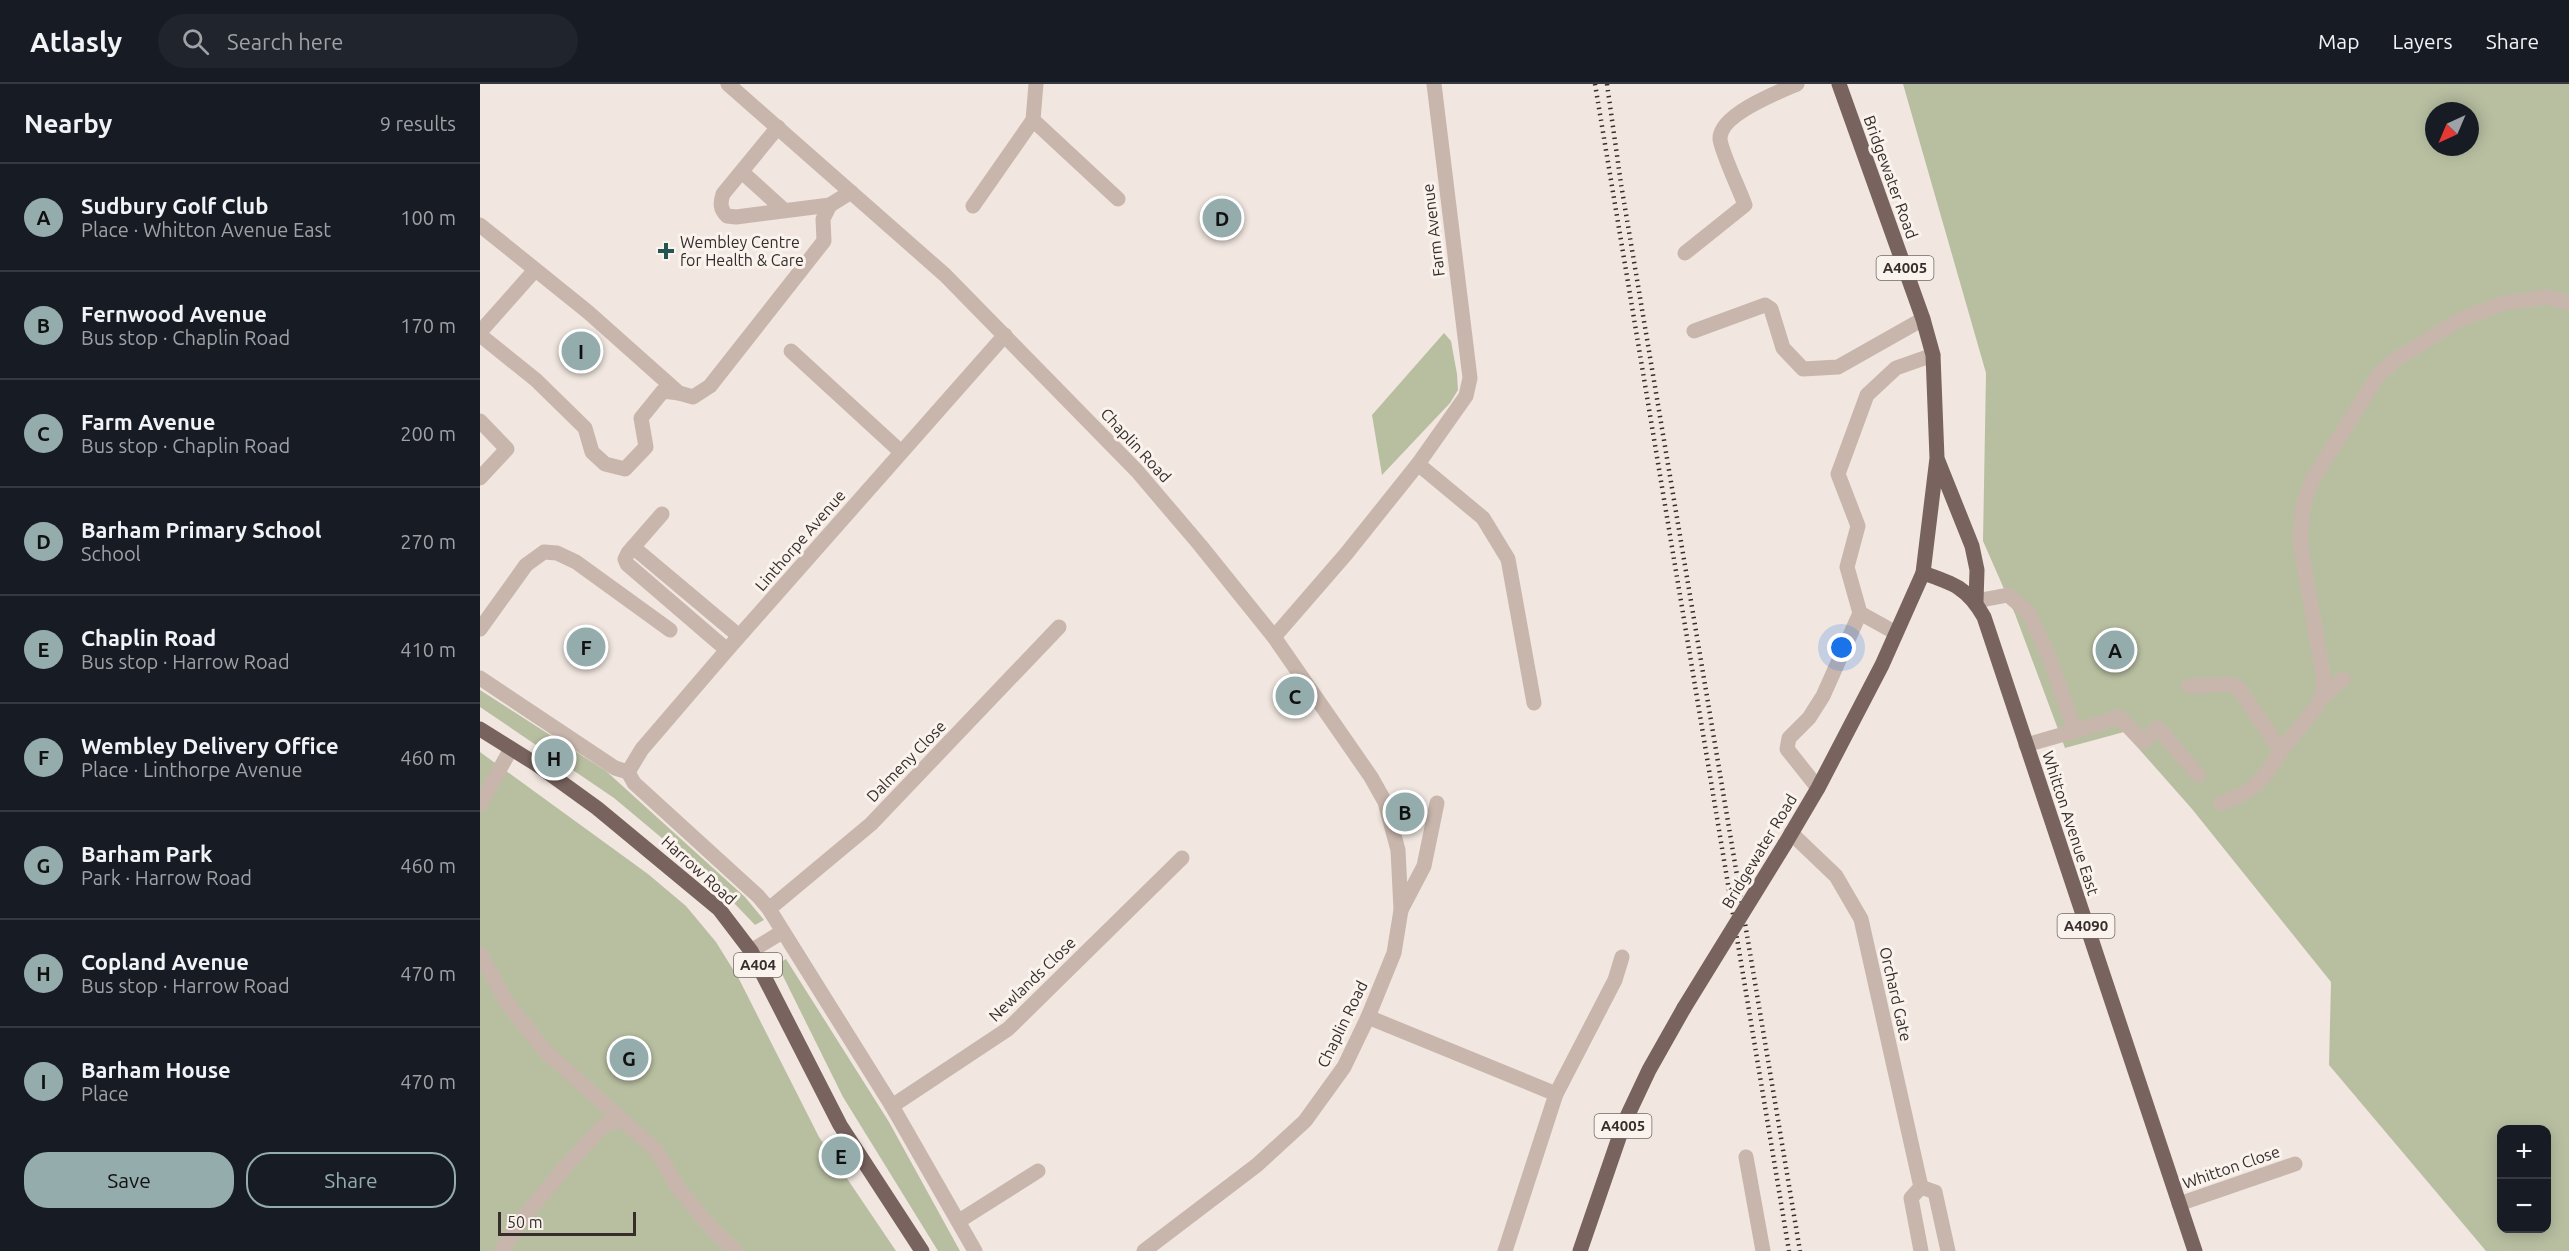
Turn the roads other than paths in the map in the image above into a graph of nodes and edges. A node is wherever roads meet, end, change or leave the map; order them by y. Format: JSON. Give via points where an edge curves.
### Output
{"nodes":[{"id":1,"x":728,"y":84,"type":"edge"},
{"id":2,"x":1036,"y":84,"type":"edge"},
{"id":3,"x":1434,"y":84,"type":"edge"},
{"id":4,"x":1797,"y":84,"type":"edge"},
{"id":5,"x":1839,"y":84,"type":"edge"},
{"id":6,"x":1033,"y":120,"type":"junction"},
{"id":7,"x":778,"y":127,"type":"junction"},
{"id":8,"x":742,"y":172,"type":"junction"},
{"id":9,"x":851,"y":192,"type":"junction"},
{"id":10,"x":1118,"y":199,"type":"dead end"},
{"id":11,"x":830,"y":205,"type":"junction"},
{"id":12,"x":973,"y":206,"type":"dead end"},
{"id":13,"x":784,"y":210,"type":"junction"},
{"id":14,"x":480,"y":225,"type":"edge"},
{"id":15,"x":1685,"y":253,"type":"dead end"},
{"id":16,"x":535,"y":270,"type":"junction"},
{"id":17,"x":2569,"y":303,"type":"edge"},
{"id":18,"x":1923,"y":319,"type":"junction"},
{"id":19,"x":1694,"y":331,"type":"dead end"},
{"id":20,"x":480,"y":333,"type":"edge"},
{"id":21,"x":1005,"y":335,"type":"junction"},
{"id":22,"x":792,"y":351,"type":"dead end"},
{"id":23,"x":1933,"y":355,"type":"junction"},
{"id":24,"x":679,"y":393,"type":"junction"},
{"id":25,"x":480,"y":421,"type":"edge"},
{"id":26,"x":901,"y":452,"type":"junction"},
{"id":27,"x":1937,"y":458,"type":"junction"},
{"id":28,"x":1418,"y":464,"type":"junction"},
{"id":29,"x":480,"y":478,"type":"edge"},
{"id":30,"x":662,"y":513,"type":"dead end"},
{"id":31,"x":633,"y":547,"type":"junction"},
{"id":32,"x":1923,"y":573,"type":"junction"},
{"id":33,"x":1976,"y":601,"type":"junction"},
{"id":34,"x":1860,"y":613,"type":"junction"},
{"id":35,"x":1059,"y":627,"type":"dead end"},
{"id":36,"x":480,"y":629,"type":"edge"},
{"id":37,"x":670,"y":630,"type":"dead end"},
{"id":38,"x":1896,"y":633,"type":"junction"},
{"id":39,"x":739,"y":636,"type":"junction"},
{"id":40,"x":1274,"y":637,"type":"junction"},
{"id":41,"x":727,"y":650,"type":"junction"},
{"id":42,"x":480,"y":678,"type":"edge"},
{"id":43,"x":2343,"y":679,"type":"dead end"},
{"id":44,"x":2189,"y":686,"type":"dead end"},
{"id":45,"x":2320,"y":699,"type":"junction"},
{"id":46,"x":1534,"y":703,"type":"dead end"},
{"id":47,"x":480,"y":729,"type":"edge"},
{"id":48,"x":2075,"y":730,"type":"junction"},
{"id":49,"x":2026,"y":745,"type":"junction"},
{"id":50,"x":2285,"y":746,"type":"junction"},
{"id":51,"x":511,"y":749,"type":"junction"},
{"id":52,"x":628,"y":772,"type":"junction"},
{"id":53,"x":2198,"y":775,"type":"dead end"},
{"id":54,"x":1818,"y":788,"type":"junction"},
{"id":55,"x":1437,"y":803,"type":"dead end"},
{"id":56,"x":2220,"y":803,"type":"dead end"},
{"id":57,"x":480,"y":804,"type":"edge"},
{"id":58,"x":1788,"y":838,"type":"junction"},
{"id":59,"x":1182,"y":858,"type":"dead end"},
{"id":60,"x":769,"y":909,"type":"junction"},
{"id":61,"x":1401,"y":910,"type":"junction"},
{"id":62,"x":782,"y":932,"type":"junction"},
{"id":63,"x":751,"y":951,"type":"junction"},
{"id":64,"x":480,"y":954,"type":"edge"},
{"id":65,"x":1622,"y":957,"type":"dead end"},
{"id":66,"x":1368,"y":1017,"type":"junction"},
{"id":67,"x":1556,"y":1094,"type":"junction"},
{"id":68,"x":892,"y":1106,"type":"junction"},
{"id":69,"x":620,"y":1120,"type":"junction"},
{"id":70,"x":1746,"y":1157,"type":"dead end"},
{"id":71,"x":2295,"y":1164,"type":"dead end"},
{"id":72,"x":1038,"y":1171,"type":"dead end"},
{"id":73,"x":1921,"y":1186,"type":"junction"},
{"id":74,"x":2179,"y":1204,"type":"junction"},
{"id":75,"x":959,"y":1221,"type":"junction"},
{"id":76,"x":501,"y":1251,"type":"edge"},
{"id":77,"x":735,"y":1251,"type":"edge"},
{"id":78,"x":922,"y":1251,"type":"edge"},
{"id":79,"x":975,"y":1251,"type":"edge"},
{"id":80,"x":1144,"y":1251,"type":"edge"},
{"id":81,"x":1505,"y":1251,"type":"edge"},
{"id":82,"x":1580,"y":1251,"type":"edge"},
{"id":83,"x":1762,"y":1251,"type":"edge"},
{"id":84,"x":1921,"y":1251,"type":"edge"},
{"id":85,"x":1948,"y":1251,"type":"edge"},
{"id":86,"x":2195,"y":1251,"type":"edge"}],
"edges":[{"from":1,"to":7,"type":"street","name":"Chaplin Road"},
{"from":2,"to":6,"type":"street"},
{"from":3,"to":28,"type":"street","name":"Farm Avenue","via":[[1470,378],[1466,396]]},
{"from":4,"to":15,"type":"street","via":[[1772,94],[1722,128],[1720,140],[1745,205]]},
{"from":5,"to":18,"type":"main road","name":"Bridgewater Road","number":"A4005"},
{"from":6,"to":10,"type":"street"},
{"from":6,"to":12,"type":"street"},
{"from":7,"to":8,"type":"street"},
{"from":7,"to":9,"type":"street","name":"Chaplin Road"},
{"from":8,"to":13,"type":"street"},
{"from":8,"to":13,"type":"street","via":[[720,202],[727,216]]},
{"from":9,"to":11,"type":"street"},
{"from":9,"to":21,"type":"street","name":"Chaplin Road","via":[[945,275]]},
{"from":11,"to":13,"type":"street"},
{"from":11,"to":24,"type":"street","via":[[823,219],[824,241],[724,369],[710,386],[693,397]]},
{"from":14,"to":16,"type":"street"},
{"from":16,"to":20,"type":"street"},
{"from":16,"to":24,"type":"street"},
{"from":17,"to":45,"type":"street","via":[[2548,297],[2504,303],[2459,320],[2379,374],[2312,482],[2303,507],[2301,541],[2323,675],[2324,692]]},
{"from":18,"to":19,"type":"street","via":[[1838,367],[1803,369],[1783,348],[1771,309],[1765,305]]},
{"from":18,"to":23,"type":"main road","name":"Bridgewater Road","number":"A4005"},
{"from":20,"to":24,"type":"street","via":[[585,428],[592,452],[605,464],[626,468],[646,447],[641,418],[663,391]]},
{"from":21,"to":26,"type":"street","name":"Linthorpe Avenue"},
{"from":21,"to":40,"type":"street","name":"Chaplin Road","via":[[1137,471]]},
{"from":22,"to":26,"type":"street"},
{"from":23,"to":27,"type":"main road","name":"Bridgewater Road","number":"A4005"},
{"from":23,"to":34,"type":"street","via":[[1896,368],[1867,395],[1838,474],[1858,526],[1848,567]]},
{"from":25,"to":29,"type":"street","via":[[507,449]]},
{"from":26,"to":39,"type":"street","name":"Linthorpe Avenue"},
{"from":27,"to":32,"type":"main road","name":"Bridgewater Road","number":"A4005"},
{"from":27,"to":33,"type":"main road","name":"Bridgewater Road","number":"A4005","via":[[1972,546],[1977,570]]},
{"from":28,"to":40,"type":"street","name":"Farm Avenue"},
{"from":28,"to":46,"type":"street","via":[[1484,518],[1508,559]]},
{"from":30,"to":31,"type":"street"},
{"from":31,"to":39,"type":"street"},
{"from":31,"to":41,"type":"street","via":[[625,559],[627,564]]},
{"from":32,"to":33,"type":"main road","name":"Whitton Avenue East","number":"A4090","via":[[1958,585]]},
{"from":32,"to":38,"type":"main road","name":"Bridgewater Road","number":"A4005"},
{"from":33,"to":48,"type":"street","via":[[2008,594],[2028,612],[2048,654]]},
{"from":33,"to":49,"type":"main road","name":"Whitton Avenue East","number":"A4090"},
{"from":34,"to":38,"type":"street"},
{"from":34,"to":54,"type":"street","via":[[1823,696],[1789,738],[1787,749]]},
{"from":35,"to":60,"type":"street","name":"Dalmeny Close","via":[[871,824]]},
{"from":36,"to":37,"type":"street","via":[[526,565],[544,552],[576,562]]},
{"from":38,"to":54,"type":"main road","name":"Bridgewater Road","number":"A4005"},
{"from":39,"to":41,"type":"street","name":"Linthorpe Avenue"},
{"from":40,"to":61,"type":"street","name":"Chaplin Road","via":[[1385,802],[1398,850]]},
{"from":41,"to":52,"type":"street","name":"Linthorpe Avenue","via":[[642,749]]},
{"from":42,"to":52,"type":"street","via":[[615,768]]},
{"from":43,"to":45,"type":"street"},
{"from":44,"to":50,"type":"street","via":[[2238,687]]},
{"from":45,"to":50,"type":"street"},
{"from":47,"to":51,"type":"main road","name":"Harrow Road","number":"A404"},
{"from":48,"to":49,"type":"street"},
{"from":48,"to":53,"type":"street","via":[[2118,717],[2143,742],[2158,728]]},
{"from":49,"to":74,"type":"main road","name":"Whitton Avenue East","number":"A4090"},
{"from":50,"to":56,"type":"street","via":[[2266,775],[2243,796]]},
{"from":51,"to":57,"type":"street"},
{"from":51,"to":63,"type":"main road","name":"Harrow Road","number":"A404","via":[[645,846],[719,909]]},
{"from":52,"to":60,"type":"street","name":"Harrow Road","via":[[634,783]]},
{"from":54,"to":58,"type":"main road","name":"Bridgewater Road","number":"A4005"},
{"from":55,"to":61,"type":"street","name":"Chaplin Road","via":[[1424,866]]},
{"from":58,"to":73,"type":"street","name":"Orchard Gate","via":[[1836,876],[1861,919]]},
{"from":58,"to":82,"type":"main road","name":"Bridgewater Road","number":"A4005","bridge":true,"via":[[1683,1008],[1624,1123]]},
{"from":59,"to":68,"type":"street","name":"Newlands Close","via":[[1008,1029]]},
{"from":60,"to":62,"type":"street","name":"Harrow Road"},
{"from":61,"to":66,"type":"street","name":"Chaplin Road","via":[[1394,953]]},
{"from":62,"to":63,"type":"street"},
{"from":62,"to":68,"type":"street","name":"Harrow Road"},
{"from":63,"to":78,"type":"main road","name":"Harrow Road","number":"A404","via":[[840,1125]]},
{"from":64,"to":69,"type":"street","via":[[507,1003],[547,1053]]},
{"from":65,"to":67,"type":"street","via":[[1615,980]]},
{"from":66,"to":67,"type":"street"},
{"from":66,"to":80,"type":"street","name":"Chaplin Road","via":[[1344,1067],[1305,1121],[1257,1164]]},
{"from":67,"to":81,"type":"street"},
{"from":68,"to":75,"type":"street","name":"Harrow Road"},
{"from":69,"to":76,"type":"street","via":[[604,1125],[566,1166]]},
{"from":69,"to":77,"type":"street","via":[[656,1150],[679,1189]]},
{"from":70,"to":83,"type":"street"},
{"from":71,"to":74,"type":"street","name":"Whitton Close"},
{"from":72,"to":75,"type":"street"},
{"from":73,"to":84,"type":"street","name":"Orchard Gate","via":[[1911,1198]]},
{"from":73,"to":85,"type":"street","name":"Orchard Gate","via":[[1935,1192]]},
{"from":74,"to":86,"type":"main road","name":"Whitton Avenue East","number":"A4090"},
{"from":75,"to":79,"type":"street","name":"Harrow Road"}]}
